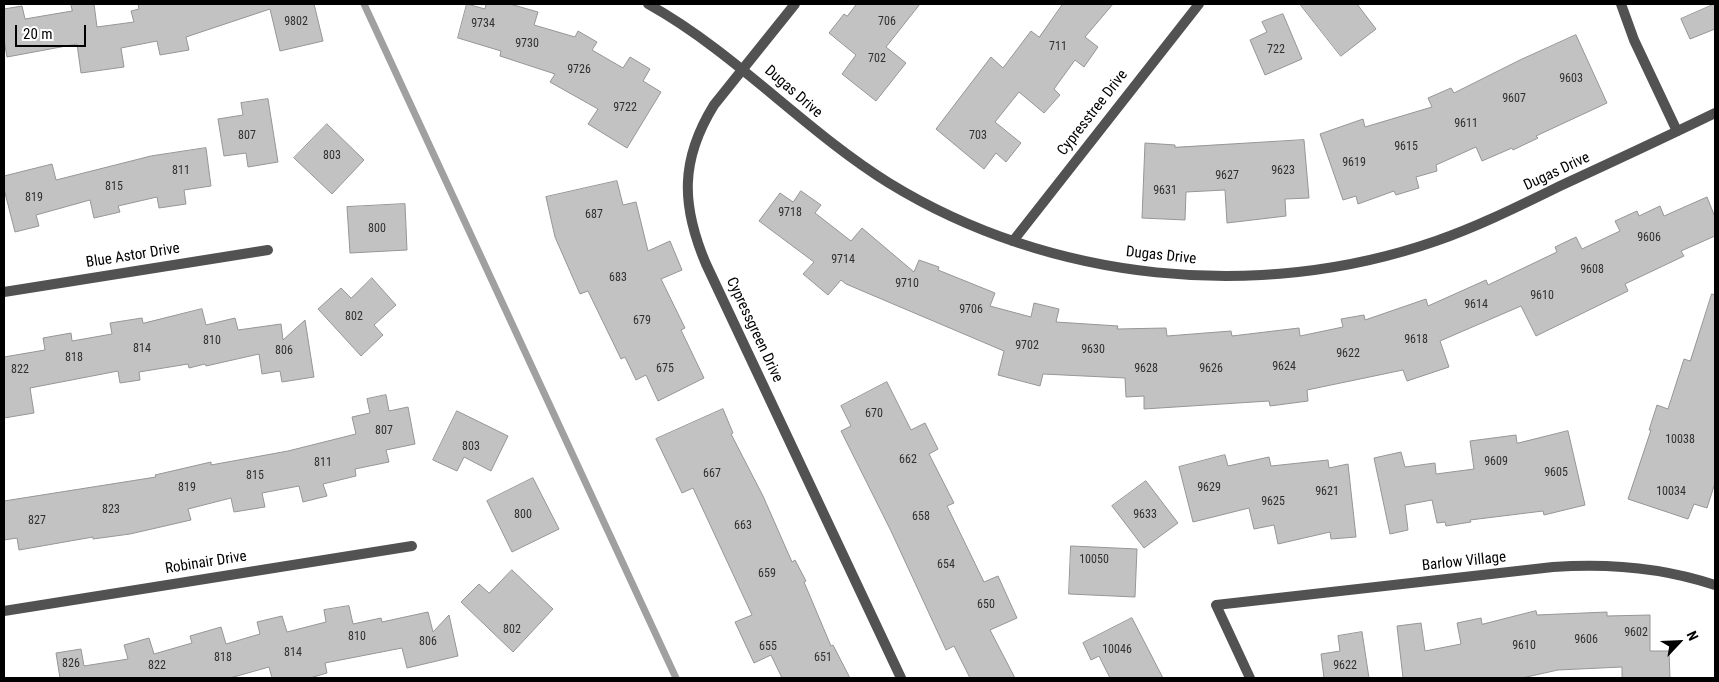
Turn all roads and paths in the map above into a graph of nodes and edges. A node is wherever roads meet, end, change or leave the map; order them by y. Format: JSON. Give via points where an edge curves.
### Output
{"nodes":[{"id":1,"x":648,"y":4,"type":"edge"},
{"id":2,"x":795,"y":4,"type":"edge"},
{"id":3,"x":1198,"y":4,"type":"edge"},
{"id":4,"x":1622,"y":4,"type":"edge"},
{"id":5,"x":743,"y":69,"type":"junction"},
{"id":6,"x":1715,"y":113,"type":"edge"},
{"id":7,"x":1677,"y":131,"type":"junction"},
{"id":8,"x":1012,"y":241,"type":"junction"},
{"id":9,"x":268,"y":250,"type":"dead end"},
{"id":10,"x":4,"y":292,"type":"edge"},
{"id":11,"x":412,"y":546,"type":"dead end"},
{"id":12,"x":1715,"y":585,"type":"edge"},
{"id":13,"x":4,"y":611,"type":"edge"},
{"id":14,"x":901,"y":678,"type":"edge"},
{"id":15,"x":1250,"y":678,"type":"edge"}],
"edges":[{"from":1,"to":5,"type":"street","name":"Dugas Drive","via":[[691,30]]},
{"from":2,"to":5,"type":"street","name":"Cypressgreen Drive"},
{"from":3,"to":8,"type":"street","name":"Cypresstree Drive"},
{"from":4,"to":7,"type":"street","via":[[1634,40]]},
{"from":5,"to":8,"type":"street","name":"Dugas Drive","via":[[820,135],[891,184],[954,217]]},
{"from":5,"to":14,"type":"street","name":"Cypressgreen Drive","via":[[704,121],[691,154],[687,189],[692,229]]},
{"from":6,"to":7,"type":"street","name":"Dugas Drive"},
{"from":7,"to":8,"type":"street","name":"Dugas Drive","via":[[1463,231],[1401,252],[1331,267],[1257,275],[1174,273],[1106,265]]},
{"from":9,"to":10,"type":"street","name":"Blue Astor Drive"},
{"from":11,"to":13,"type":"street","name":"Robinair Drive"},
{"from":12,"to":15,"type":"street","name":"Barlow Village","via":[[1671,572],[1592,564],[1216,605]]}]}
